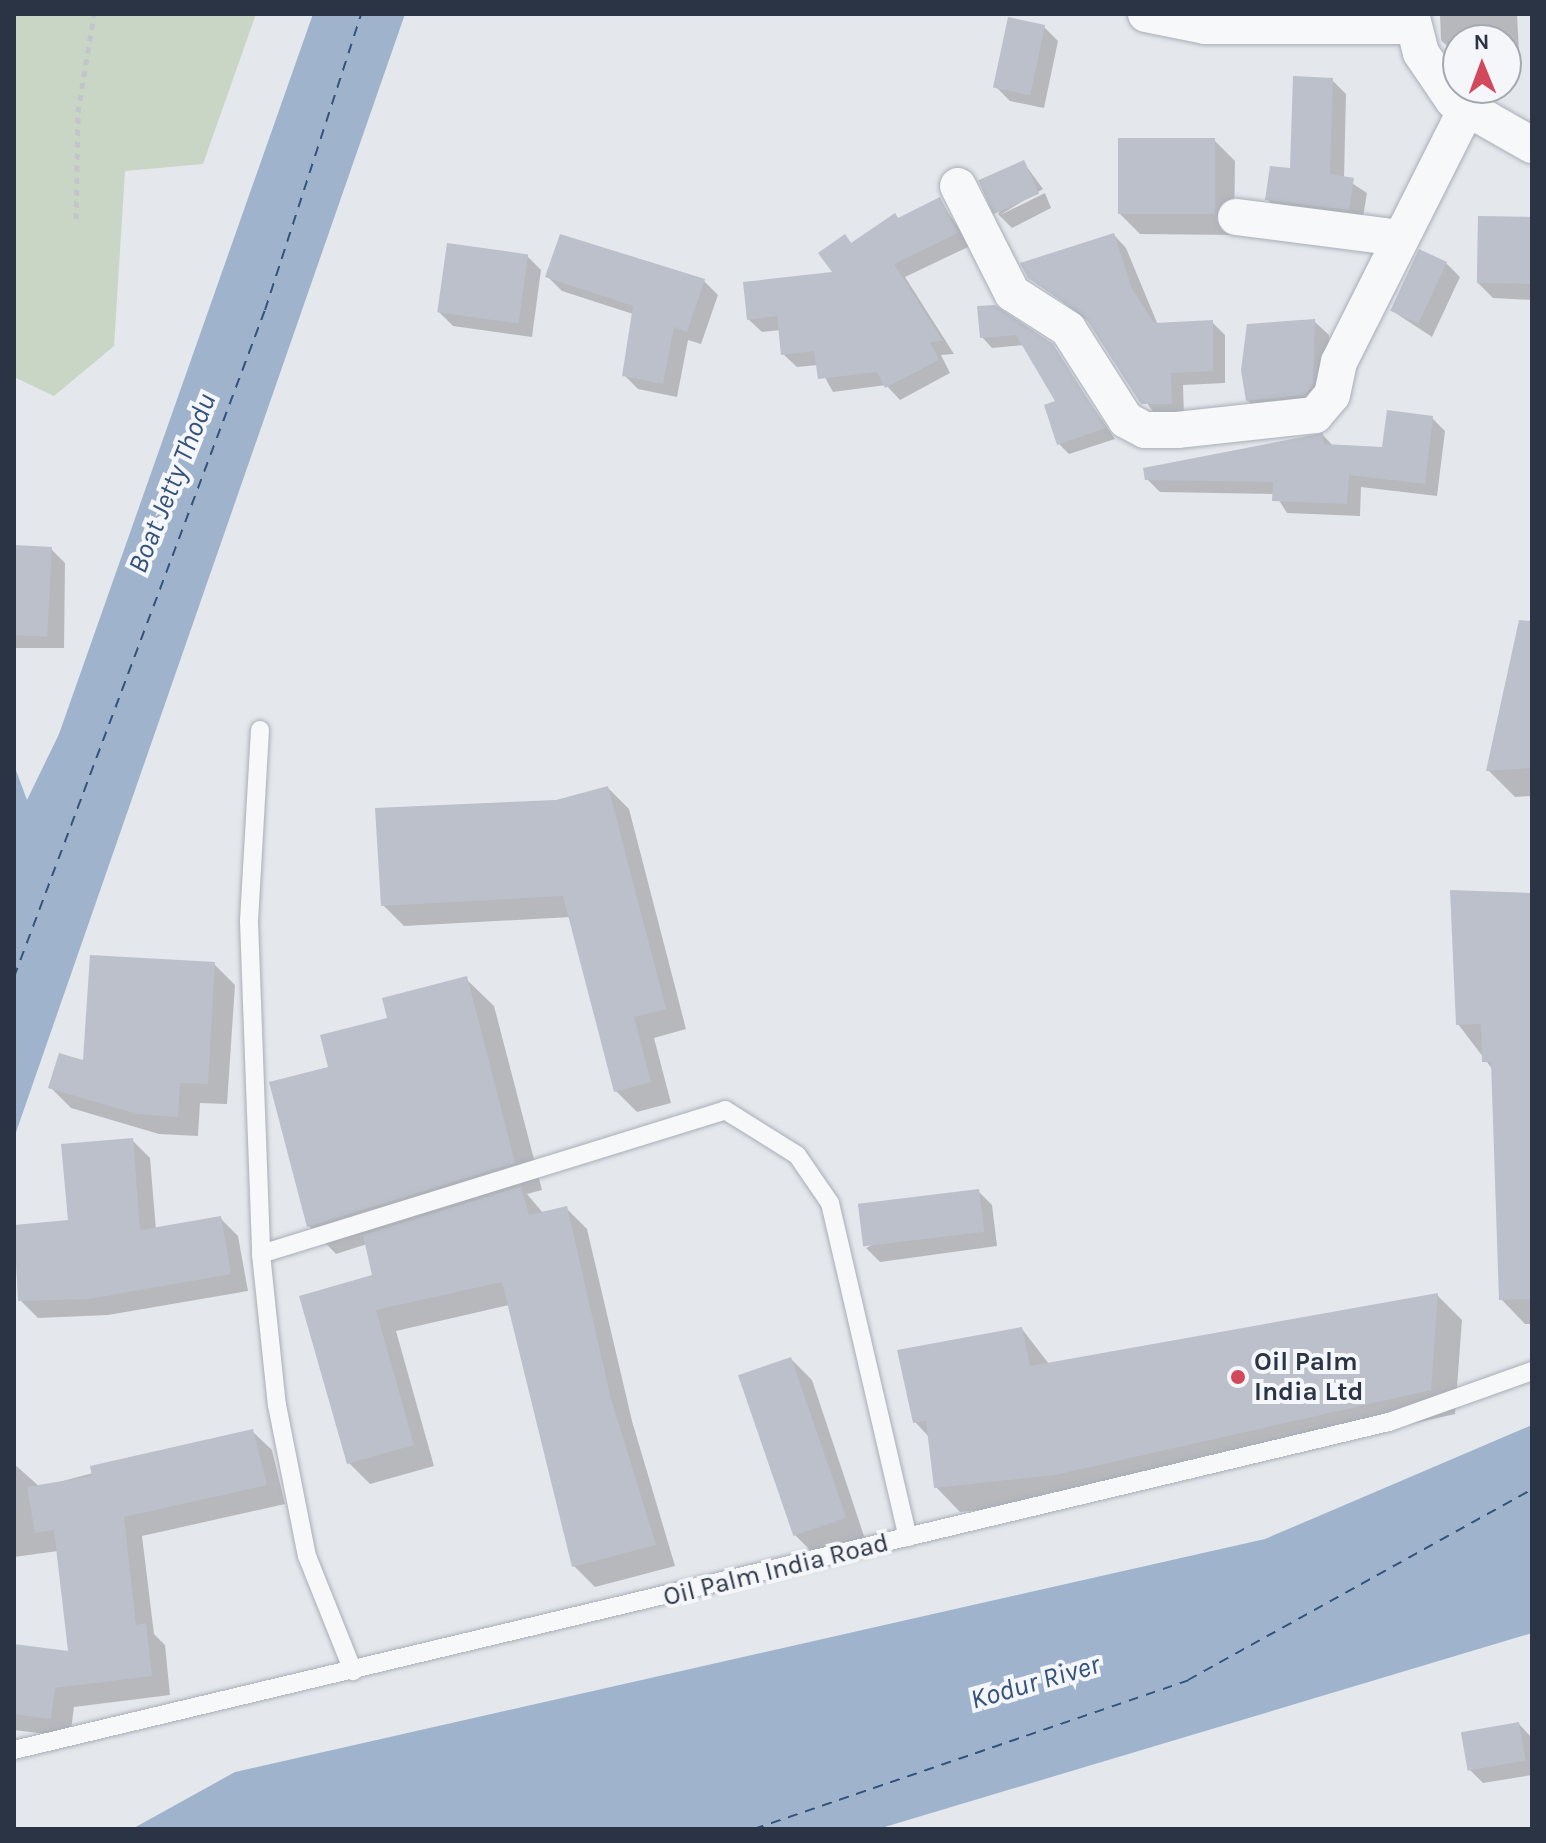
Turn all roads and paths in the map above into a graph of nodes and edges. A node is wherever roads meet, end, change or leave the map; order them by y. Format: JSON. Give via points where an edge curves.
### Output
{"nodes":[{"id":1,"x":94,"y":14,"type":"edge"},
{"id":2,"x":1146,"y":14,"type":"edge"},
{"id":3,"x":1410,"y":20,"type":"edge"},
{"id":4,"x":1466,"y":109,"type":"junction"},
{"id":5,"x":1532,"y":145,"type":"edge"},
{"id":6,"x":958,"y":186,"type":"dead end"},
{"id":7,"x":1236,"y":217,"type":"dead end"},
{"id":8,"x":76,"y":219,"type":"dead end"},
{"id":9,"x":1399,"y":238,"type":"junction"},
{"id":10,"x":260,"y":730,"type":"dead end"},
{"id":11,"x":261,"y":1254,"type":"junction"},
{"id":12,"x":1532,"y":1371,"type":"edge"},
{"id":13,"x":908,"y":1537,"type":"junction"},
{"id":14,"x":353,"y":1671,"type":"junction"},
{"id":15,"x":14,"y":1750,"type":"edge"}],
"edges":[{"from":1,"to":8,"type":"path","via":[[78,112]]},
{"from":2,"to":3,"type":"street","via":[[1205,26]]},
{"from":3,"to":4,"type":"street","via":[[1421,53]]},
{"from":4,"to":5,"type":"street"},
{"from":4,"to":9,"type":"street"},
{"from":6,"to":9,"type":"street","via":[[1012,293],[1068,329],[1126,420],[1145,430],[1315,415],[1332,395],[1339,362]]},
{"from":7,"to":9,"type":"street"},
{"from":10,"to":11,"type":"lane","via":[[249,937]]},
{"from":11,"to":13,"type":"lane","via":[[725,1110],[797,1155],[830,1203]]},
{"from":11,"to":14,"type":"lane","via":[[277,1405],[307,1556]]},
{"from":12,"to":13,"type":"lane","name":"Oil Palm India Road","via":[[1389,1422]]},
{"from":13,"to":14,"type":"lane","name":"Oil Palm India Road"},
{"from":14,"to":15,"type":"lane","name":"Oil Palm India Road","via":[[129,1717]]}]}
